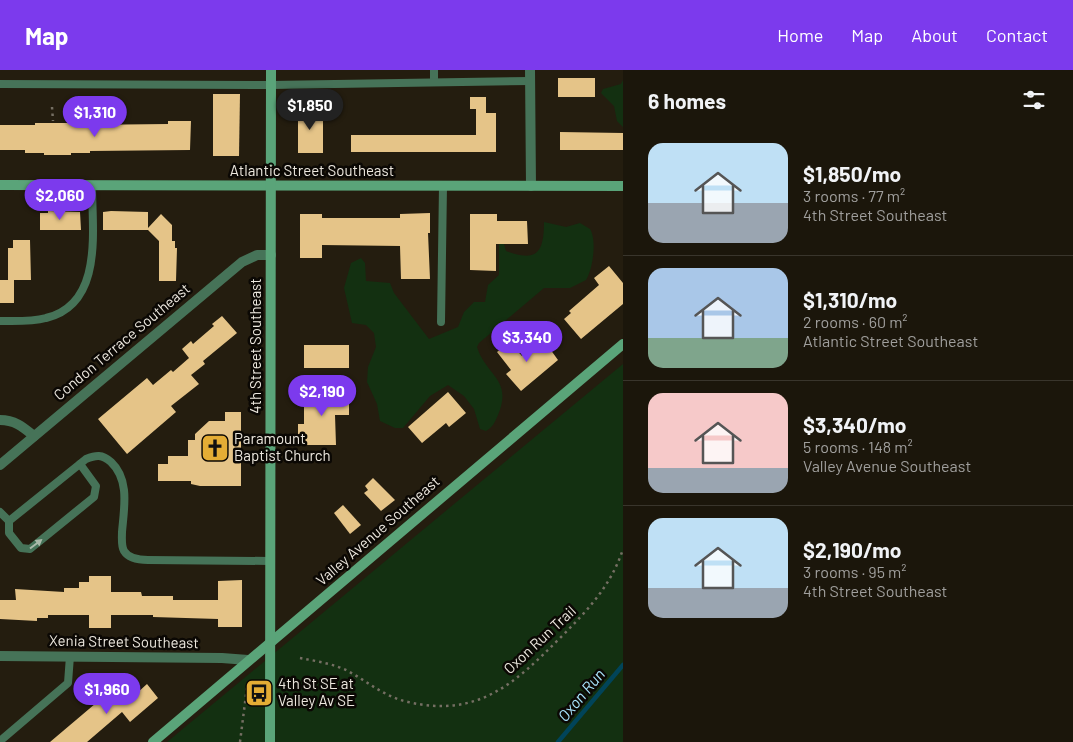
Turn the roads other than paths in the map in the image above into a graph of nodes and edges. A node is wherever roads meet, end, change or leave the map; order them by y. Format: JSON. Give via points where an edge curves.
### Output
{"nodes":[{"id":1,"x":271,"y":70,"type":"edge"},
{"id":2,"x":434,"y":70,"type":"edge"},
{"id":3,"x":530,"y":75,"type":"edge"},
{"id":4,"x":434,"y":82,"type":"junction"},
{"id":5,"x":0,"y":84,"type":"edge"},
{"id":6,"x":271,"y":85,"type":"junction"},
{"id":7,"x":0,"y":185,"type":"edge"},
{"id":8,"x":92,"y":185,"type":"junction"},
{"id":9,"x":272,"y":186,"type":"junction"},
{"id":10,"x":443,"y":186,"type":"junction"},
{"id":11,"x":531,"y":186,"type":"junction"},
{"id":12,"x":623,"y":186,"type":"edge"},
{"id":13,"x":271,"y":254,"type":"junction"},
{"id":14,"x":0,"y":321,"type":"edge"},
{"id":15,"x":441,"y":322,"type":"dead end"},
{"id":16,"x":623,"y":344,"type":"edge"},
{"id":17,"x":0,"y":420,"type":"edge"},
{"id":18,"x":34,"y":436,"type":"junction"},
{"id":19,"x":80,"y":464,"type":"junction"},
{"id":20,"x":0,"y":465,"type":"edge"},
{"id":21,"x":0,"y":512,"type":"edge"},
{"id":22,"x":9,"y":521,"type":"junction"},
{"id":23,"x":270,"y":561,"type":"junction"},
{"id":24,"x":270,"y":643,"type":"junction"},
{"id":25,"x":0,"y":656,"type":"edge"},
{"id":26,"x":70,"y":656,"type":"junction"},
{"id":27,"x":248,"y":660,"type":"junction"},
{"id":28,"x":0,"y":741,"type":"edge"},
{"id":29,"x":153,"y":742,"type":"edge"},
{"id":30,"x":270,"y":742,"type":"edge"}],
"edges":[{"from":1,"to":6,"type":"street","name":"4th Street Southeast"},
{"from":2,"to":4,"type":"lane"},
{"from":3,"to":4,"type":"lane"},
{"from":3,"to":11,"type":"street"},
{"from":4,"to":6,"type":"lane"},
{"from":5,"to":6,"type":"lane"},
{"from":6,"to":9,"type":"street","name":"4th Street Southeast"},
{"from":7,"to":8,"type":"street","name":"Atlantic Street Southeast"},
{"from":8,"to":9,"type":"street","name":"Atlantic Street Southeast"},
{"from":8,"to":14,"type":"lane","via":[[91,270],[75,302],[48,318]]},
{"from":9,"to":10,"type":"street","name":"Atlantic Street Southeast"},
{"from":9,"to":13,"type":"street","name":"4th Street Southeast"},
{"from":10,"to":11,"type":"street","name":"Atlantic Street Southeast"},
{"from":10,"to":15,"type":"lane"},
{"from":11,"to":12,"type":"street","name":"Atlantic Street Southeast"},
{"from":13,"to":18,"type":"street","name":"Condon Terrace Southeast","via":[[242,262]]},
{"from":13,"to":23,"type":"street","name":"4th Street Southeast"},
{"from":16,"to":24,"type":"street","name":"Valley Avenue Southeast"},
{"from":17,"to":18,"type":"street","via":[[20,424]]},
{"from":18,"to":20,"type":"street","name":"Condon Terrace Southeast"},
{"from":19,"to":22,"type":"lane"},
{"from":22,"to":19,"type":"lane","one_way":true,"via":[[10,533],[21,548],[30,550],[94,497],[96,486]]},
{"from":19,"to":23,"type":"lane","via":[[96,455],[105,457],[121,475],[124,485],[122,539],[124,550],[136,560]]},
{"from":21,"to":22,"type":"lane"},
{"from":23,"to":24,"type":"street","name":"4th Street Southeast"},
{"from":24,"to":27,"type":"street","name":"Valley Avenue Southeast"},
{"from":24,"to":30,"type":"street","name":"4th Street Southeast"},
{"from":25,"to":26,"type":"street","name":"Xenia Street Southeast"},
{"from":26,"to":27,"type":"street","name":"Xenia Street Southeast"},
{"from":26,"to":28,"type":"lane","via":[[68,683]]},
{"from":27,"to":29,"type":"street","name":"Valley Avenue Southeast"}]}
